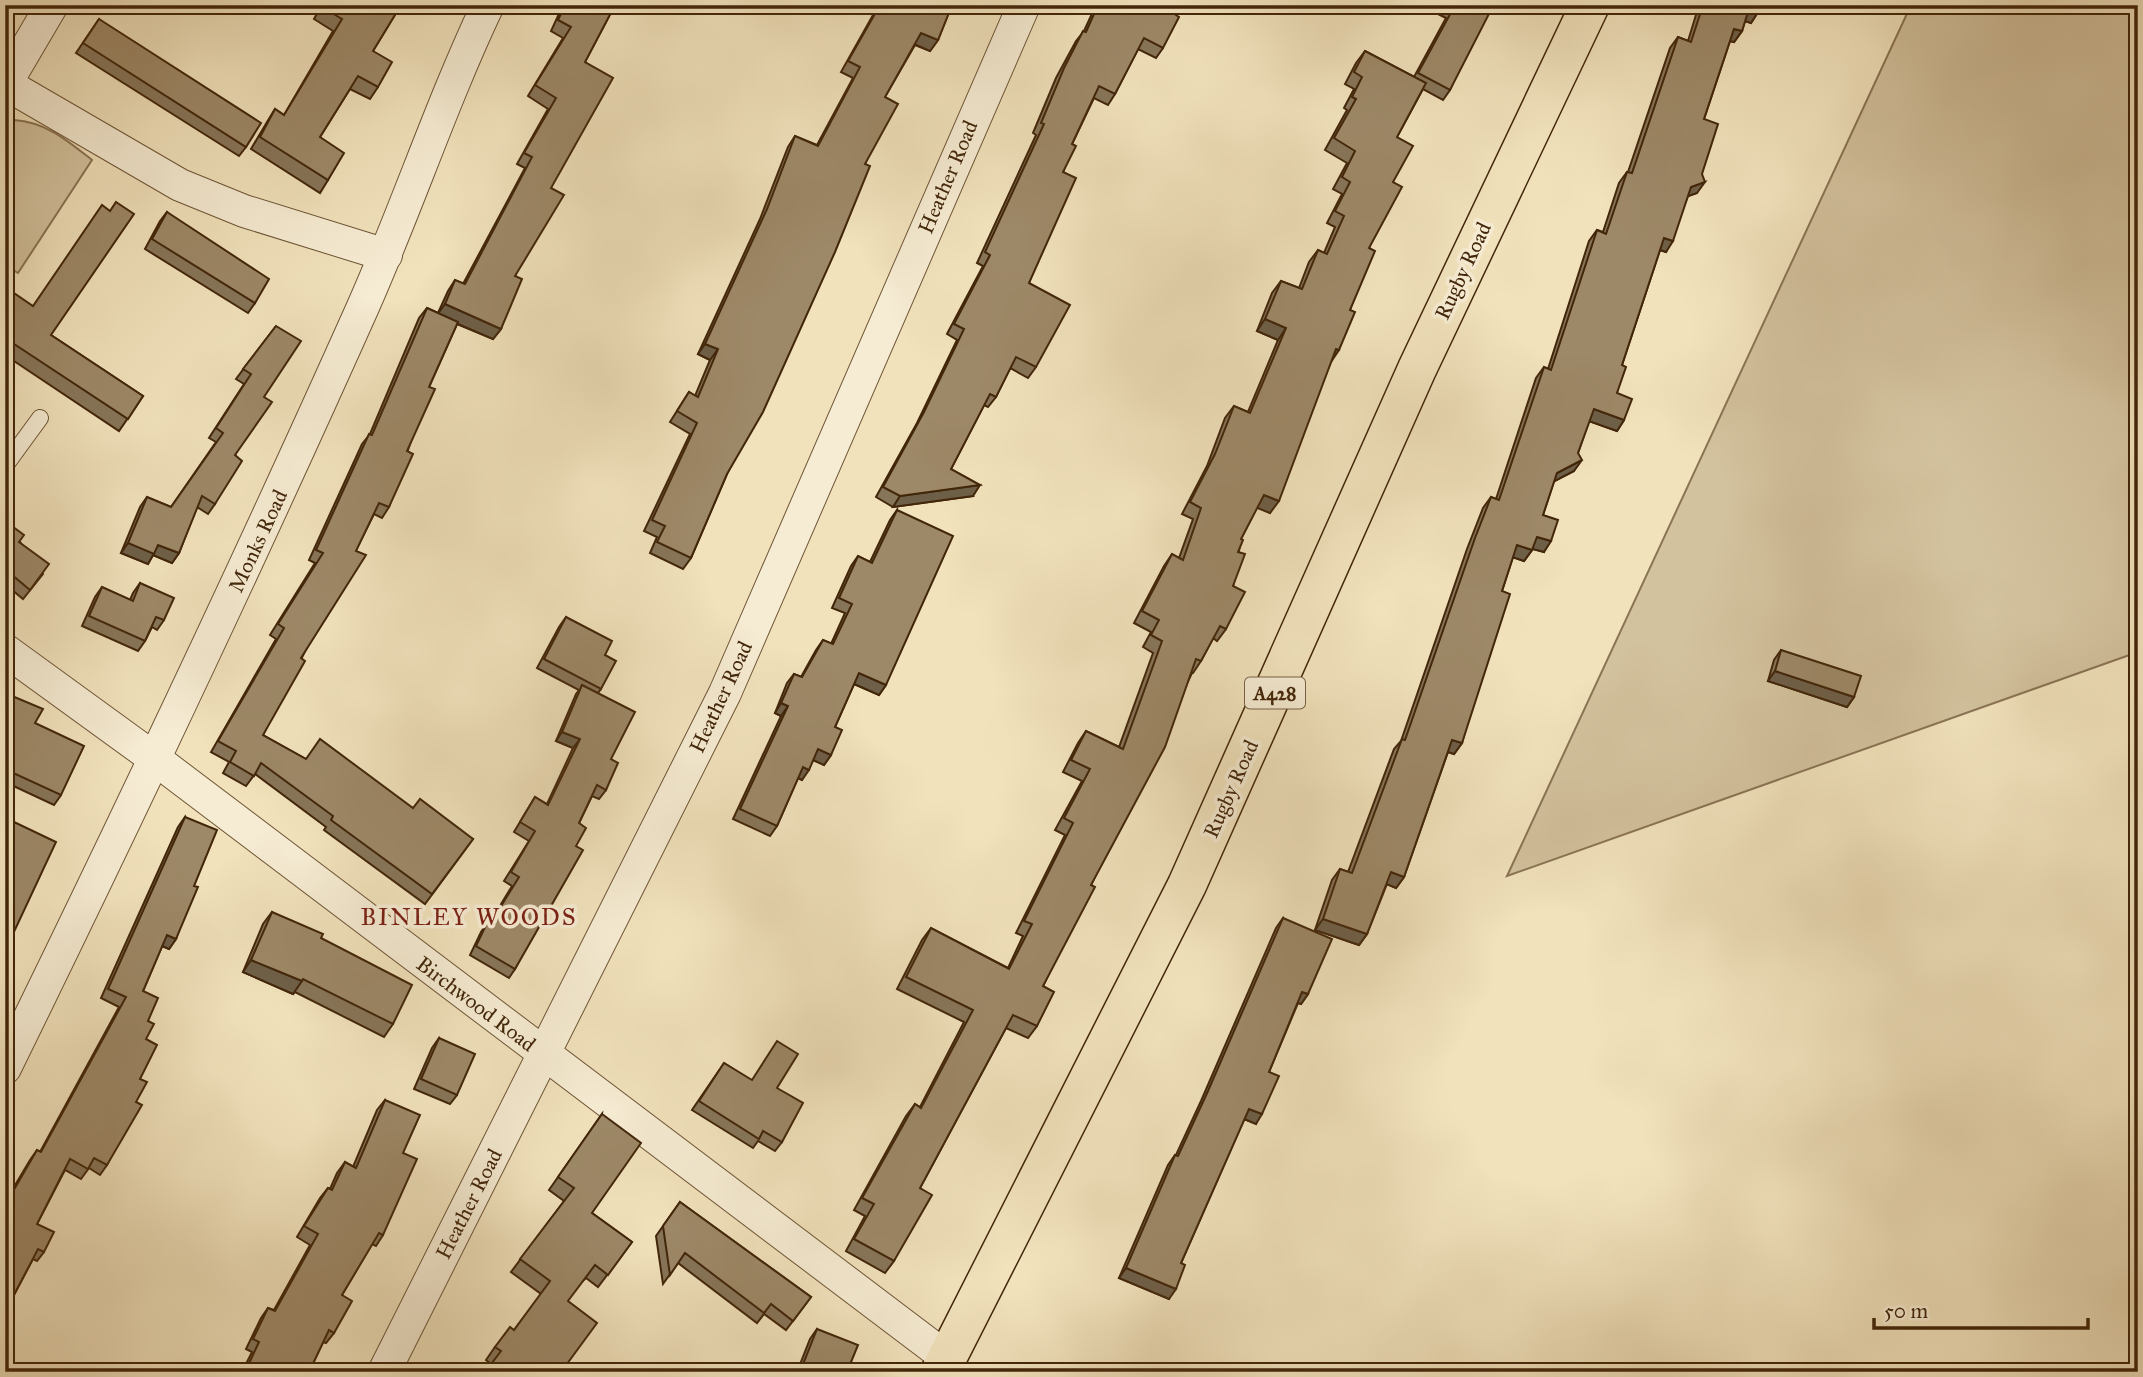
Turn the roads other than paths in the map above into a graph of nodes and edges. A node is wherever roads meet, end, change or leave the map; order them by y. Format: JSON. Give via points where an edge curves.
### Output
{"nodes":[{"id":1,"x":52,"y":5,"type":"edge"},
{"id":2,"x":488,"y":5,"type":"edge"},
{"id":3,"x":1024,"y":5,"type":"edge"},
{"id":4,"x":1590,"y":5,"type":"edge"},
{"id":5,"x":6,"y":85,"type":"edge"},
{"id":6,"x":386,"y":255,"type":"junction"},
{"id":7,"x":40,"y":418,"type":"dead end"},
{"id":8,"x":5,"y":466,"type":"edge"},
{"id":9,"x":5,"y":650,"type":"edge"},
{"id":10,"x":155,"y":759,"type":"junction"},
{"id":11,"x":545,"y":1056,"type":"junction"},
{"id":12,"x":5,"y":1068,"type":"edge"},
{"id":13,"x":944,"y":1365,"type":"edge"},
{"id":14,"x":384,"y":1372,"type":"edge"}],
"edges":[{"from":1,"to":5,"type":"street"},
{"from":2,"to":6,"type":"street","name":"Monks Road","via":[[455,74]]},
{"from":3,"to":11,"type":"street","name":"Heather Road","via":[[725,693]]},
{"from":4,"to":13,"type":"main road","name":"Rugby Road","number":"A428","via":[[1417,369],[1187,886]]},
{"from":5,"to":6,"type":"street","via":[[180,185],[244,211]]},
{"from":6,"to":10,"type":"street","name":"Monks Road"},
{"from":7,"to":8,"type":"lane"},
{"from":9,"to":10,"type":"street","name":"Birchwood Road"},
{"from":10,"to":11,"type":"street","name":"Birchwood Road"},
{"from":10,"to":12,"type":"street","name":"Monks Road"},
{"from":11,"to":13,"type":"street","name":"Birchwood Road"},
{"from":11,"to":14,"type":"street","name":"Heather Road"}]}
